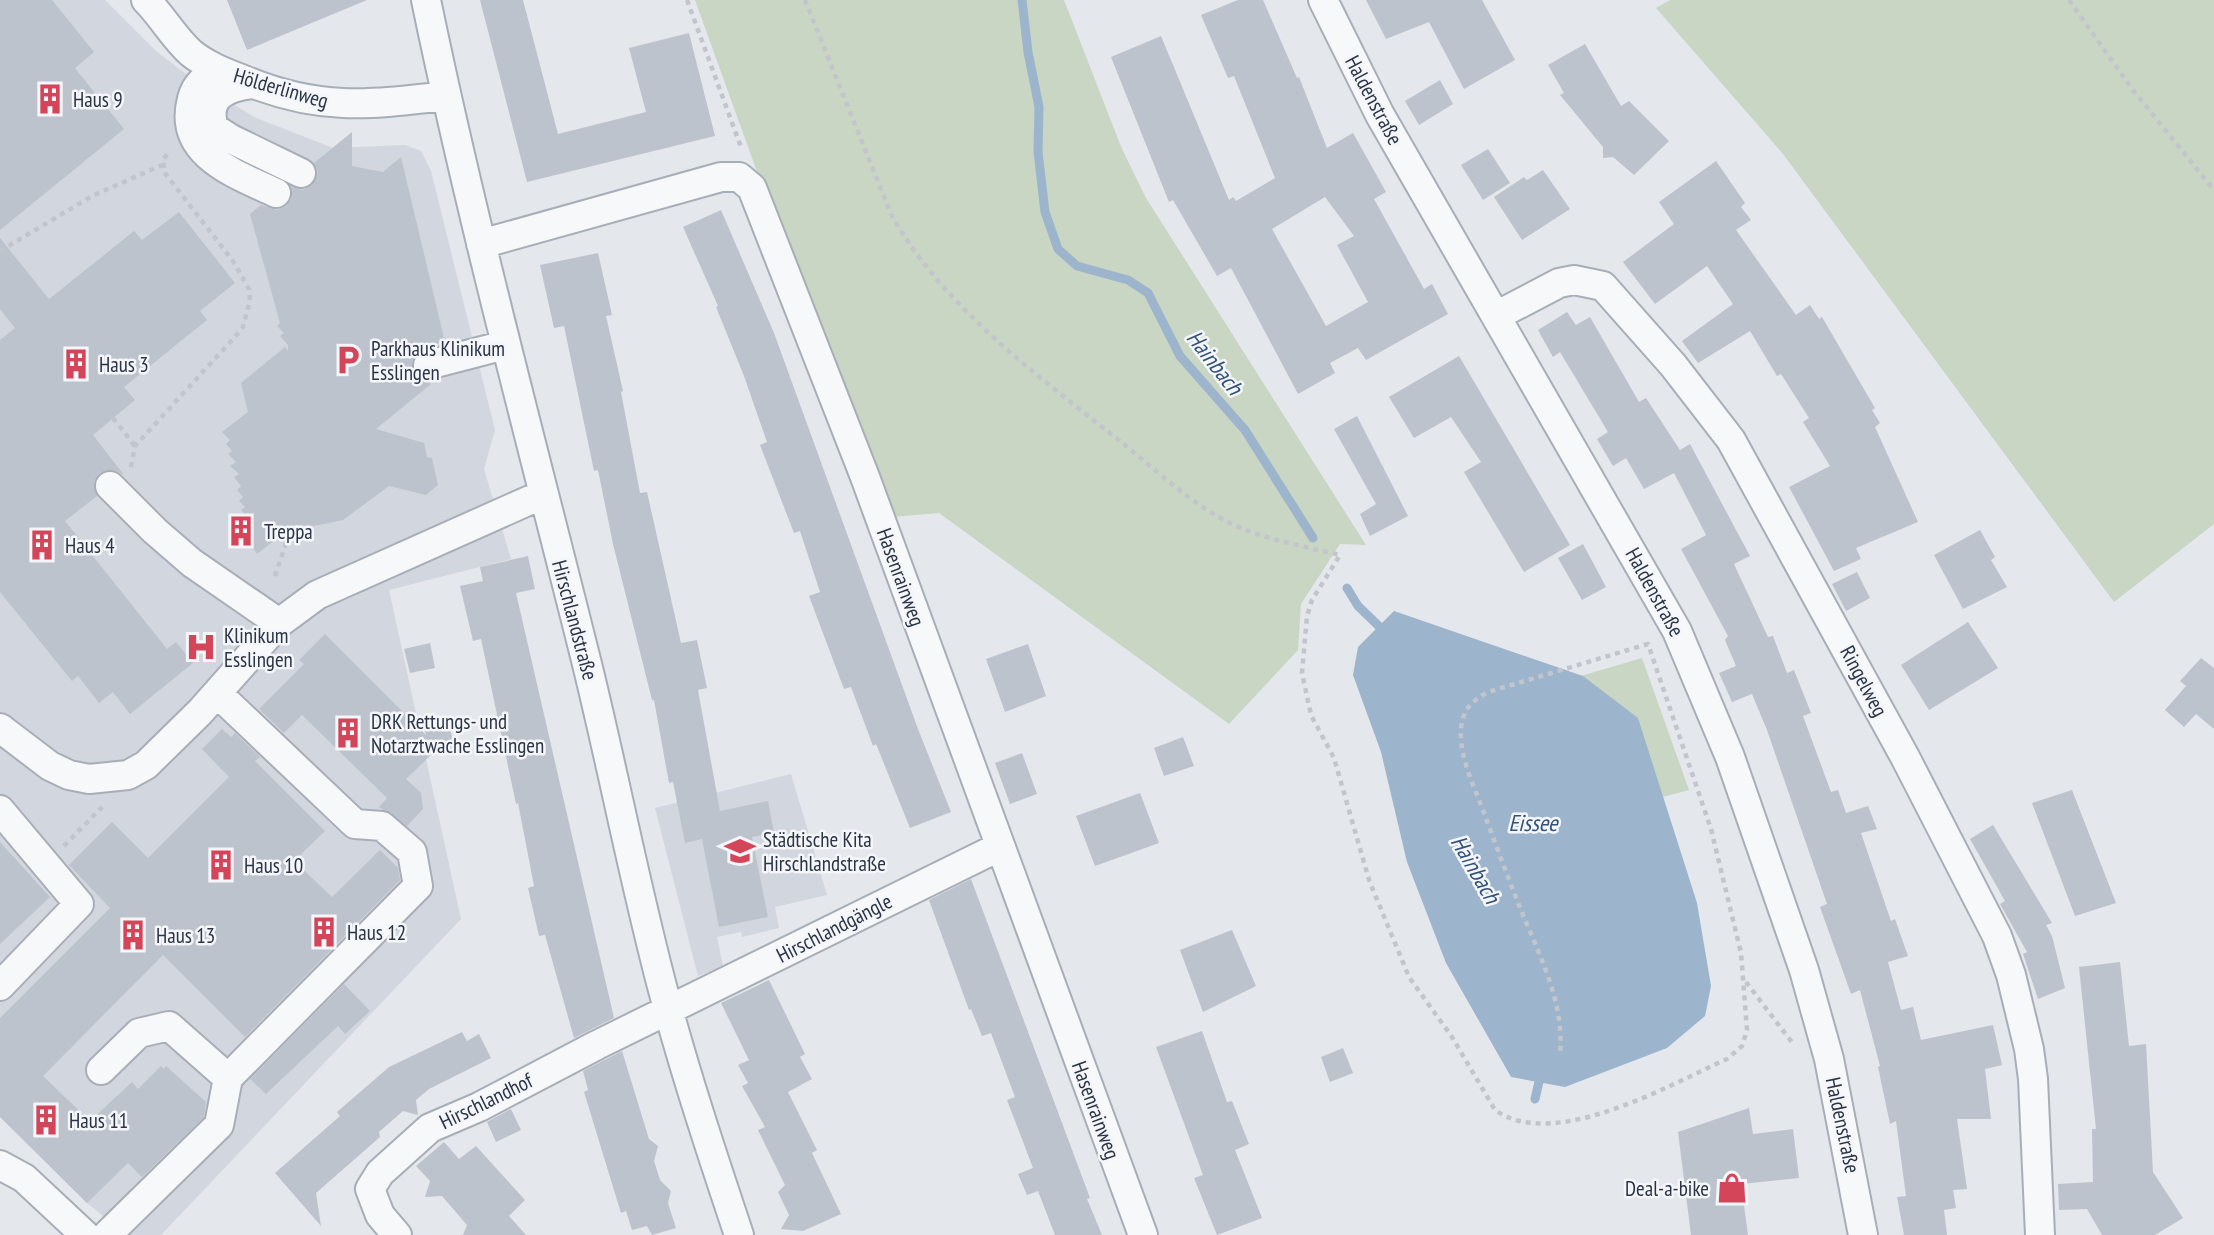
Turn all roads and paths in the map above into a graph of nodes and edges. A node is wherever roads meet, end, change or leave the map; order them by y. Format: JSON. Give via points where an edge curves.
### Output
{"nodes":[{"id":1,"x":146,"y":0,"type":"edge"},
{"id":2,"x":426,"y":0,"type":"edge"},
{"id":3,"x":687,"y":0,"type":"edge"},
{"id":4,"x":805,"y":0,"type":"edge"},
{"id":5,"x":1323,"y":0,"type":"edge"},
{"id":6,"x":2069,"y":0,"type":"edge"},
{"id":7,"x":222,"y":71,"type":"junction"},
{"id":8,"x":252,"y":84,"type":"junction"},
{"id":9,"x":445,"y":96,"type":"junction"},
{"id":10,"x":192,"y":132,"type":"junction"},
{"id":11,"x":162,"y":165,"type":"junction"},
{"id":12,"x":301,"y":173,"type":"dead end"},
{"id":13,"x":746,"y":181,"type":"junction"},
{"id":14,"x":2214,"y":190,"type":"edge"},
{"id":15,"x":276,"y":193,"type":"dead end"},
{"id":16,"x":481,"y":244,"type":"junction"},
{"id":17,"x":0,"y":251,"type":"edge"},
{"id":18,"x":1496,"y":316,"type":"junction"},
{"id":19,"x":505,"y":345,"type":"junction"},
{"id":20,"x":428,"y":365,"type":"dead end"},
{"id":21,"x":113,"y":418,"type":"dead end"},
{"id":22,"x":135,"y":446,"type":"junction"},
{"id":23,"x":116,"y":490,"type":"joint"},
{"id":24,"x":543,"y":499,"type":"junction"},
{"id":25,"x":290,"y":527,"type":"dead end"},
{"id":26,"x":275,"y":576,"type":"dead end"},
{"id":27,"x":279,"y":623,"type":"junction"},
{"id":28,"x":217,"y":693,"type":"junction"},
{"id":29,"x":3,"y":733,"type":"edge"},
{"id":30,"x":105,"y":779,"type":"junction"},
{"id":31,"x":0,"y":810,"type":"edge"},
{"id":32,"x":999,"y":847,"type":"junction"},
{"id":33,"x":47,"y":864,"type":"junction"},
{"id":34,"x":1745,"y":980,"type":"junction"},
{"id":35,"x":0,"y":986,"type":"edge"},
{"id":36,"x":669,"y":1011,"type":"junction"},
{"id":37,"x":1560,"y":1053,"type":"dead end"},
{"id":38,"x":1829,"y":1059,"type":"junction"},
{"id":39,"x":101,"y":1070,"type":"dead end"},
{"id":40,"x":228,"y":1078,"type":"junction"},
{"id":41,"x":0,"y":1165,"type":"edge"},
{"id":42,"x":85,"y":1235,"type":"edge"},
{"id":43,"x":107,"y":1235,"type":"edge"},
{"id":44,"x":397,"y":1235,"type":"edge"},
{"id":45,"x":739,"y":1235,"type":"edge"},
{"id":46,"x":1143,"y":1235,"type":"edge"},
{"id":47,"x":1863,"y":1235,"type":"edge"},
{"id":48,"x":2040,"y":1235,"type":"edge"}],
"edges":[{"from":1,"to":7,"type":"street","name":"Hölderlinweg","via":[[191,53]]},
{"from":2,"to":9,"type":"street","name":"Hirschlandstraße"},
{"from":3,"to":13,"type":"path","via":[[746,159]]},
{"from":4,"to":34,"type":"path","via":[[891,214],[904,238],[944,286],[1063,396],[1215,515],[1269,538],[1340,555],[1307,615],[1302,673],[1307,703],[1334,758],[1369,880],[1409,977],[1452,1037],[1495,1110],[1505,1118],[1567,1123],[1611,1110],[1727,1059],[1742,1046],[1747,1030]]},
{"from":5,"to":18,"type":"street","name":"Haldenstraße","via":[[1380,115]]},
{"from":6,"to":14,"type":"path","via":[[2132,89]]},
{"from":7,"to":8,"type":"street","name":"Hölderlinweg"},
{"from":7,"to":10,"type":"street","via":[[212,73],[197,87],[191,106]]},
{"from":8,"to":9,"type":"street","name":"Hölderlinweg","via":[[338,105]]},
{"from":8,"to":12,"type":"street","via":[[228,89],[215,98],[211,111],[215,128]]},
{"from":9,"to":16,"type":"street","name":"Hirschlandstraße"},
{"from":10,"to":11,"type":"path"},
{"from":10,"to":15,"type":"street","via":[[213,161]]},
{"from":11,"to":17,"type":"path","via":[[92,196]]},
{"from":11,"to":22,"type":"path","via":[[233,261],[250,300],[243,327]]},
{"from":13,"to":16,"type":"street","via":[[721,177]]},
{"from":13,"to":32,"type":"street","name":"Hasenrainweg","via":[[818,351]]},
{"from":16,"to":19,"type":"street","name":"Hirschlandstraße"},
{"from":18,"to":38,"type":"street","name":"Haldenstraße","via":[[1677,631],[1756,828]]},
{"from":18,"to":48,"type":"street","name":"Ringelweg","via":[[1559,284],[1574,280],[1603,286],[1674,365],[1731,440],[1905,757],[1997,936],[2021,1012],[2034,1079]]},
{"from":19,"to":20,"type":"street"},
{"from":19,"to":24,"type":"street","name":"Hirschlandstraße"},
{"from":21,"to":22,"type":"path"},
{"from":22,"to":23,"type":"path","via":[[131,478]]},
{"from":23,"to":27,"type":"street","via":[[192,562]]},
{"from":24,"to":27,"type":"street","via":[[530,499],[333,586]]},
{"from":24,"to":36,"type":"street","name":"Hirschlandstraße","via":[[586,659]]},
{"from":25,"to":26,"type":"path"},
{"from":27,"to":28,"type":"street"},
{"from":28,"to":30,"type":"street","via":[[146,765],[128,775]]},
{"from":28,"to":40,"type":"street","via":[[355,824],[382,826],[412,852],[418,886]]},
{"from":29,"to":30,"type":"street","via":[[59,771]]},
{"from":30,"to":33,"type":"path","via":[[111,799]]},
{"from":31,"to":33,"type":"street"},
{"from":32,"to":36,"type":"street","name":"Hirschlandgängle"},
{"from":32,"to":46,"type":"street","name":"Hasenrainweg"},
{"from":33,"to":35,"type":"street","via":[[78,900],[78,908]]},
{"from":34,"to":37,"type":"path","via":[[1711,829],[1648,644],[1488,692],[1466,709],[1461,747],[1556,1005],[1562,1028]]},
{"from":34,"to":38,"type":"path","via":[[1798,1050]]},
{"from":36,"to":44,"type":"street","name":"Hirschlandhof","via":[[430,1128],[380,1173],[370,1189],[380,1215]]},
{"from":36,"to":45,"type":"street","name":"Hirschlandstraße"},
{"from":38,"to":47,"type":"street","name":"Haldenstraße"},
{"from":39,"to":40,"type":"street","via":[[139,1033],[169,1026]]},
{"from":40,"to":43,"type":"street","via":[[219,1125]]},
{"from":41,"to":42,"type":"street","via":[[24,1178]]}]}
